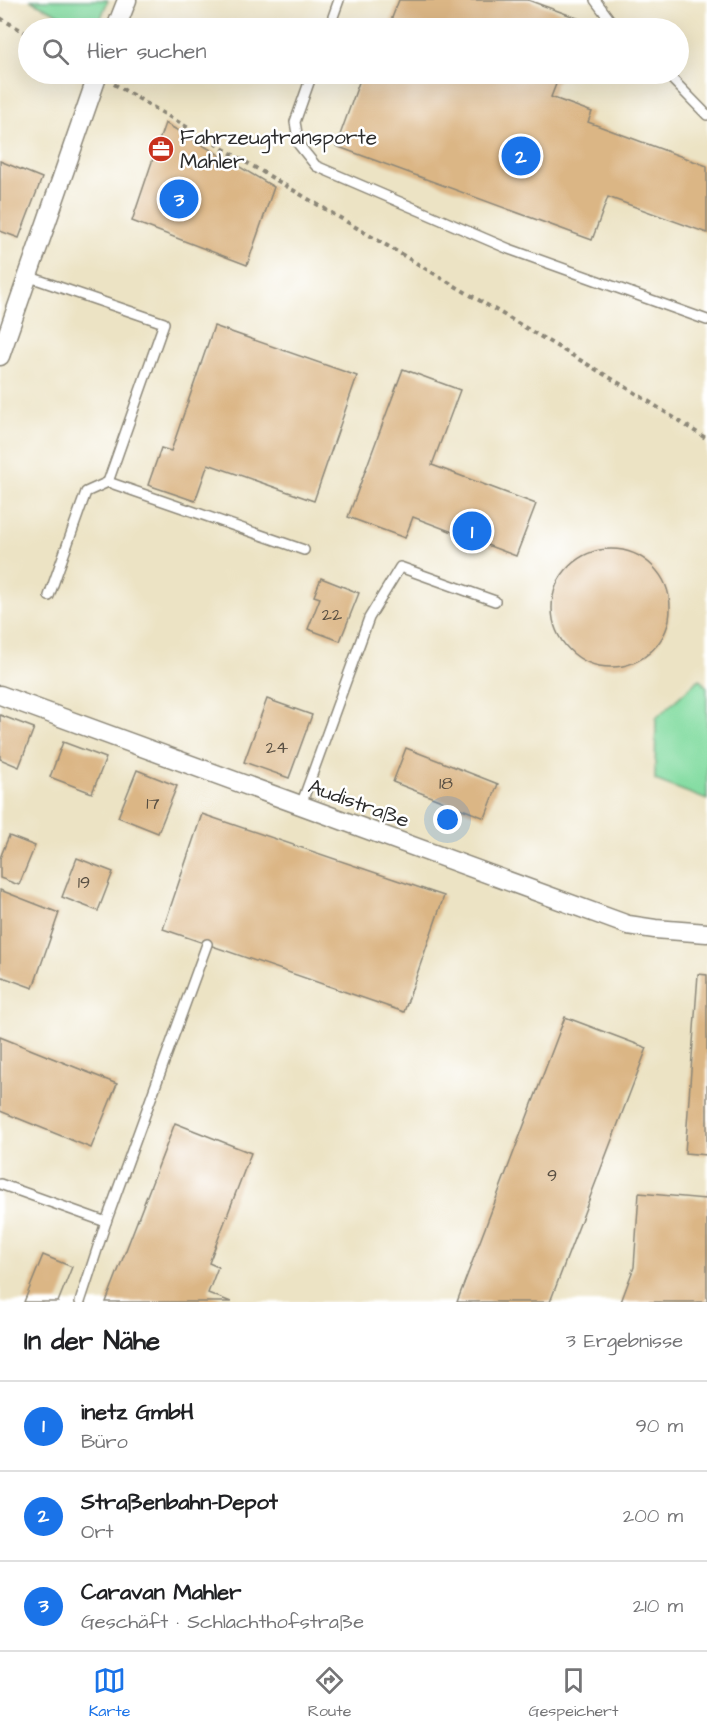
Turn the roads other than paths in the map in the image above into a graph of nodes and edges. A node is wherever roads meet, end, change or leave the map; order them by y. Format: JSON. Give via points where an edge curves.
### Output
{"nodes":[{"id":1,"x":127,"y":0,"type":"edge"},
{"id":2,"x":339,"y":0,"type":"edge"},
{"id":3,"x":595,"y":0,"type":"edge"},
{"id":4,"x":120,"y":18,"type":"edge"},
{"id":5,"x":332,"y":18,"type":"edge"},
{"id":6,"x":608,"y":18,"type":"edge"},
{"id":7,"x":94,"y":84,"type":"edge"},
{"id":8,"x":308,"y":84,"type":"edge"},
{"id":9,"x":677,"y":84,"type":"edge"},
{"id":10,"x":707,"y":115,"type":"edge"},
{"id":11,"x":27,"y":276,"type":"junction"},
{"id":12,"x":707,"y":320,"type":"edge"},
{"id":13,"x":0,"y":356,"type":"edge"},
{"id":14,"x":108,"y":482,"type":"junction"},
{"id":15,"x":304,"y":550,"type":"dead end"},
{"id":16,"x":49,"y":596,"type":"dead end"},
{"id":17,"x":495,"y":601,"type":"dead end"},
{"id":18,"x":0,"y":695,"type":"edge"},
{"id":19,"x":301,"y":805,"type":"junction"},
{"id":20,"x":707,"y":933,"type":"edge"},
{"id":21,"x":207,"y":944,"type":"dead end"},
{"id":22,"x":0,"y":1184,"type":"edge"},
{"id":23,"x":106,"y":1222,"type":"junction"},
{"id":24,"x":80,"y":1302,"type":"edge"}],
"edges":[{"from":1,"to":4,"type":"street"},
{"from":2,"to":5,"type":"lane"},
{"from":3,"to":6,"type":"lane"},
{"from":7,"to":11,"type":"street"},
{"from":8,"to":12,"type":"lane","via":[[295,122],[299,145],[316,166],[509,249]]},
{"from":9,"to":10,"type":"lane"},
{"from":11,"to":13,"type":"street"},
{"from":11,"to":14,"type":"lane","via":[[164,323]]},
{"from":14,"to":15,"type":"lane"},
{"from":14,"to":16,"type":"lane","via":[[86,492]]},
{"from":17,"to":19,"type":"lane","via":[[400,567],[369,618]]},
{"from":18,"to":19,"type":"street","name":"Audistraße"},
{"from":19,"to":20,"type":"street","name":"Audistraße","via":[[628,925]]},
{"from":21,"to":23,"type":"lane"},
{"from":22,"to":23,"type":"lane"},
{"from":23,"to":24,"type":"lane"}]}
